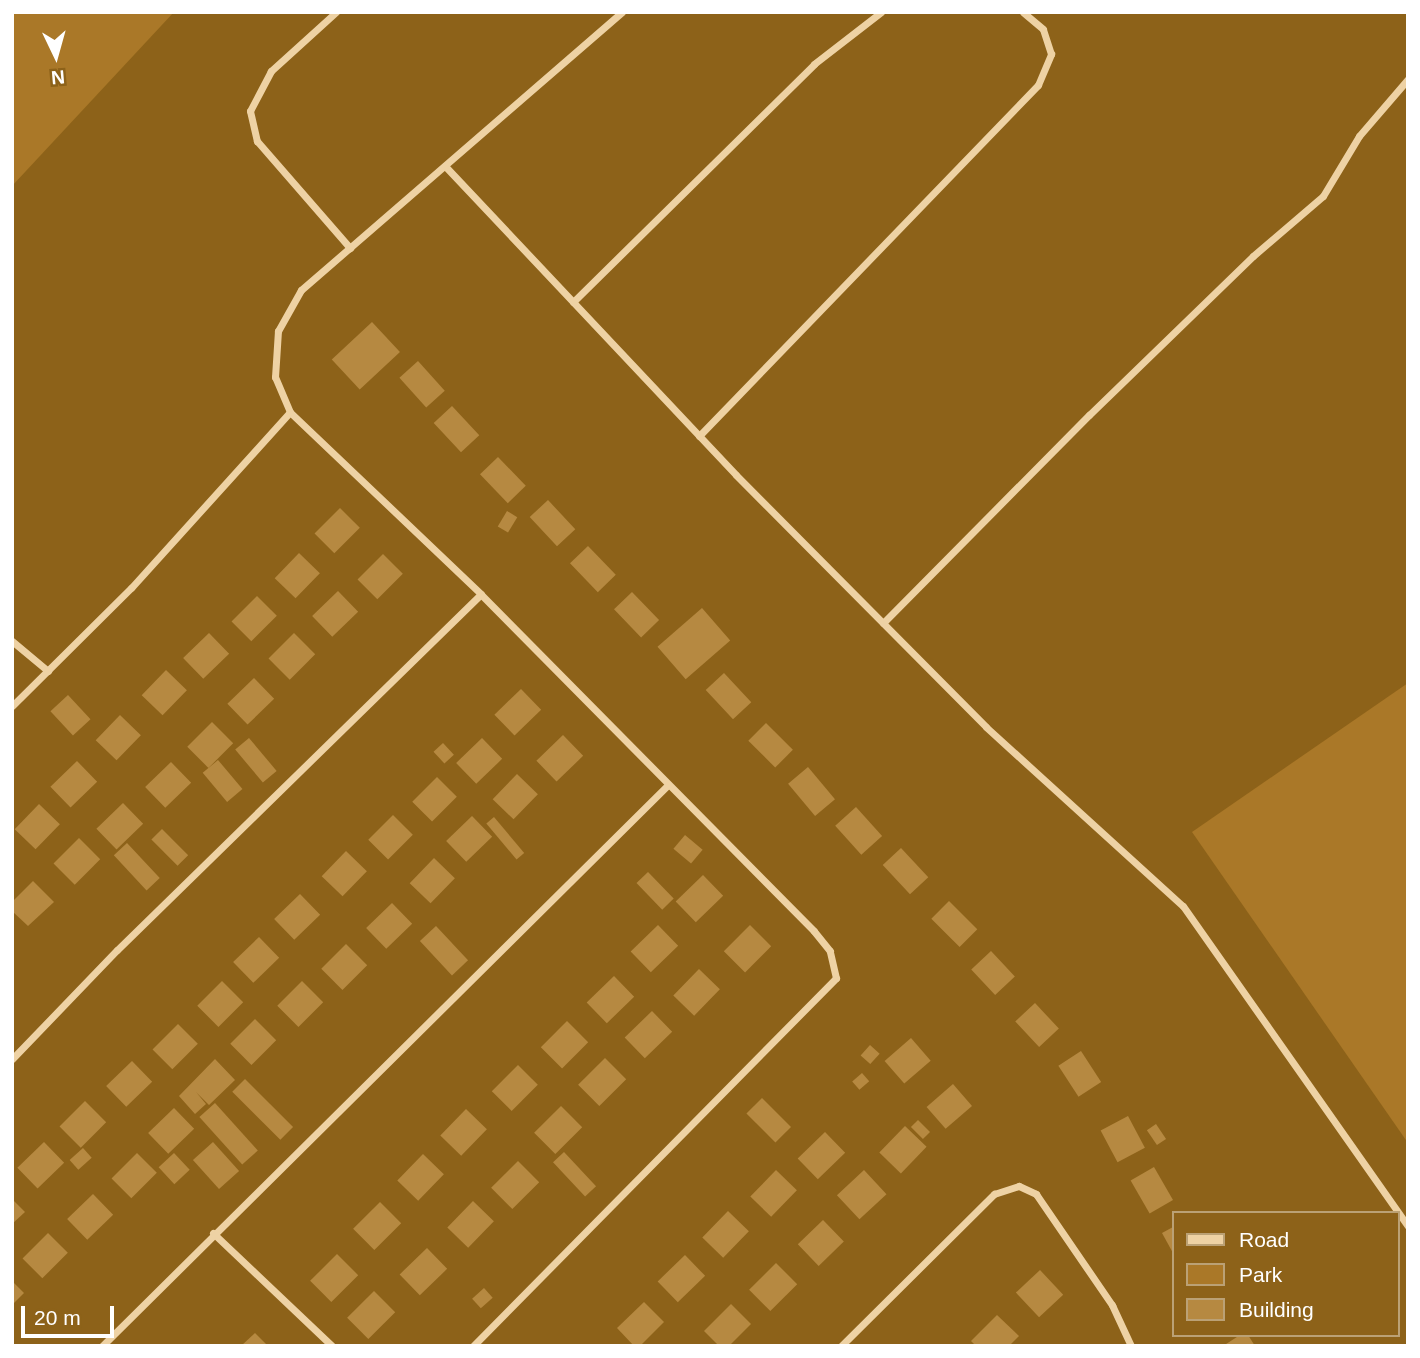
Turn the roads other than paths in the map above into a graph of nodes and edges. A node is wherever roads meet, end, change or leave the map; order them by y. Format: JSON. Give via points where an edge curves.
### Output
{"nodes":[{"id":1,"x":336,"y":12,"type":"edge"},
{"id":2,"x":622,"y":12,"type":"edge"},
{"id":3,"x":881,"y":12,"type":"edge"},
{"id":4,"x":1023,"y":12,"type":"edge"},
{"id":5,"x":1408,"y":79,"type":"edge"},
{"id":6,"x":445,"y":166,"type":"junction"},
{"id":7,"x":350,"y":248,"type":"junction"},
{"id":8,"x":573,"y":302,"type":"junction"},
{"id":9,"x":290,"y":412,"type":"junction"},
{"id":10,"x":699,"y":436,"type":"junction"},
{"id":11,"x":481,"y":594,"type":"junction"},
{"id":12,"x":883,"y":623,"type":"junction"},
{"id":13,"x":12,"y":642,"type":"edge"},
{"id":14,"x":48,"y":671,"type":"junction"},
{"id":15,"x":12,"y":706,"type":"edge"},
{"id":16,"x":667,"y":786,"type":"junction"},
{"id":17,"x":12,"y":1059,"type":"edge"},
{"id":18,"x":1397,"y":1211,"type":"edge"},
{"id":19,"x":213,"y":1233,"type":"junction"},
{"id":20,"x":102,"y":1346,"type":"edge"},
{"id":21,"x":332,"y":1346,"type":"edge"},
{"id":22,"x":473,"y":1346,"type":"edge"},
{"id":23,"x":841,"y":1346,"type":"edge"},
{"id":24,"x":1131,"y":1346,"type":"edge"}],
"edges":[{"from":1,"to":7,"type":"street","via":[[271,71],[250,111],[257,141]]},
{"from":2,"to":6,"type":"street"},
{"from":3,"to":8,"type":"street","via":[[814,64]]},
{"from":4,"to":10,"type":"street","via":[[1042,29],[1051,54],[1038,85]]},
{"from":5,"to":12,"type":"street","via":[[1359,136],[1323,196],[1253,256],[1108,396]]},
{"from":6,"to":7,"type":"street"},
{"from":6,"to":8,"type":"street"},
{"from":7,"to":9,"type":"street","via":[[301,290],[278,331],[275,377]]},
{"from":8,"to":10,"type":"street"},
{"from":9,"to":11,"type":"street"},
{"from":9,"to":14,"type":"street","via":[[131,588]]},
{"from":10,"to":12,"type":"street"},
{"from":11,"to":16,"type":"street"},
{"from":11,"to":17,"type":"street"},
{"from":12,"to":18,"type":"street","via":[[986,727],[1183,906]]},
{"from":13,"to":14,"type":"street"},
{"from":14,"to":15,"type":"street"},
{"from":16,"to":19,"type":"street"},
{"from":16,"to":22,"type":"street","via":[[814,931],[830,951],[836,978]]},
{"from":19,"to":20,"type":"street"},
{"from":19,"to":21,"type":"street"},
{"from":23,"to":24,"type":"street","via":[[994,1194],[1019,1186],[1036,1194],[1112,1305]]}]}
